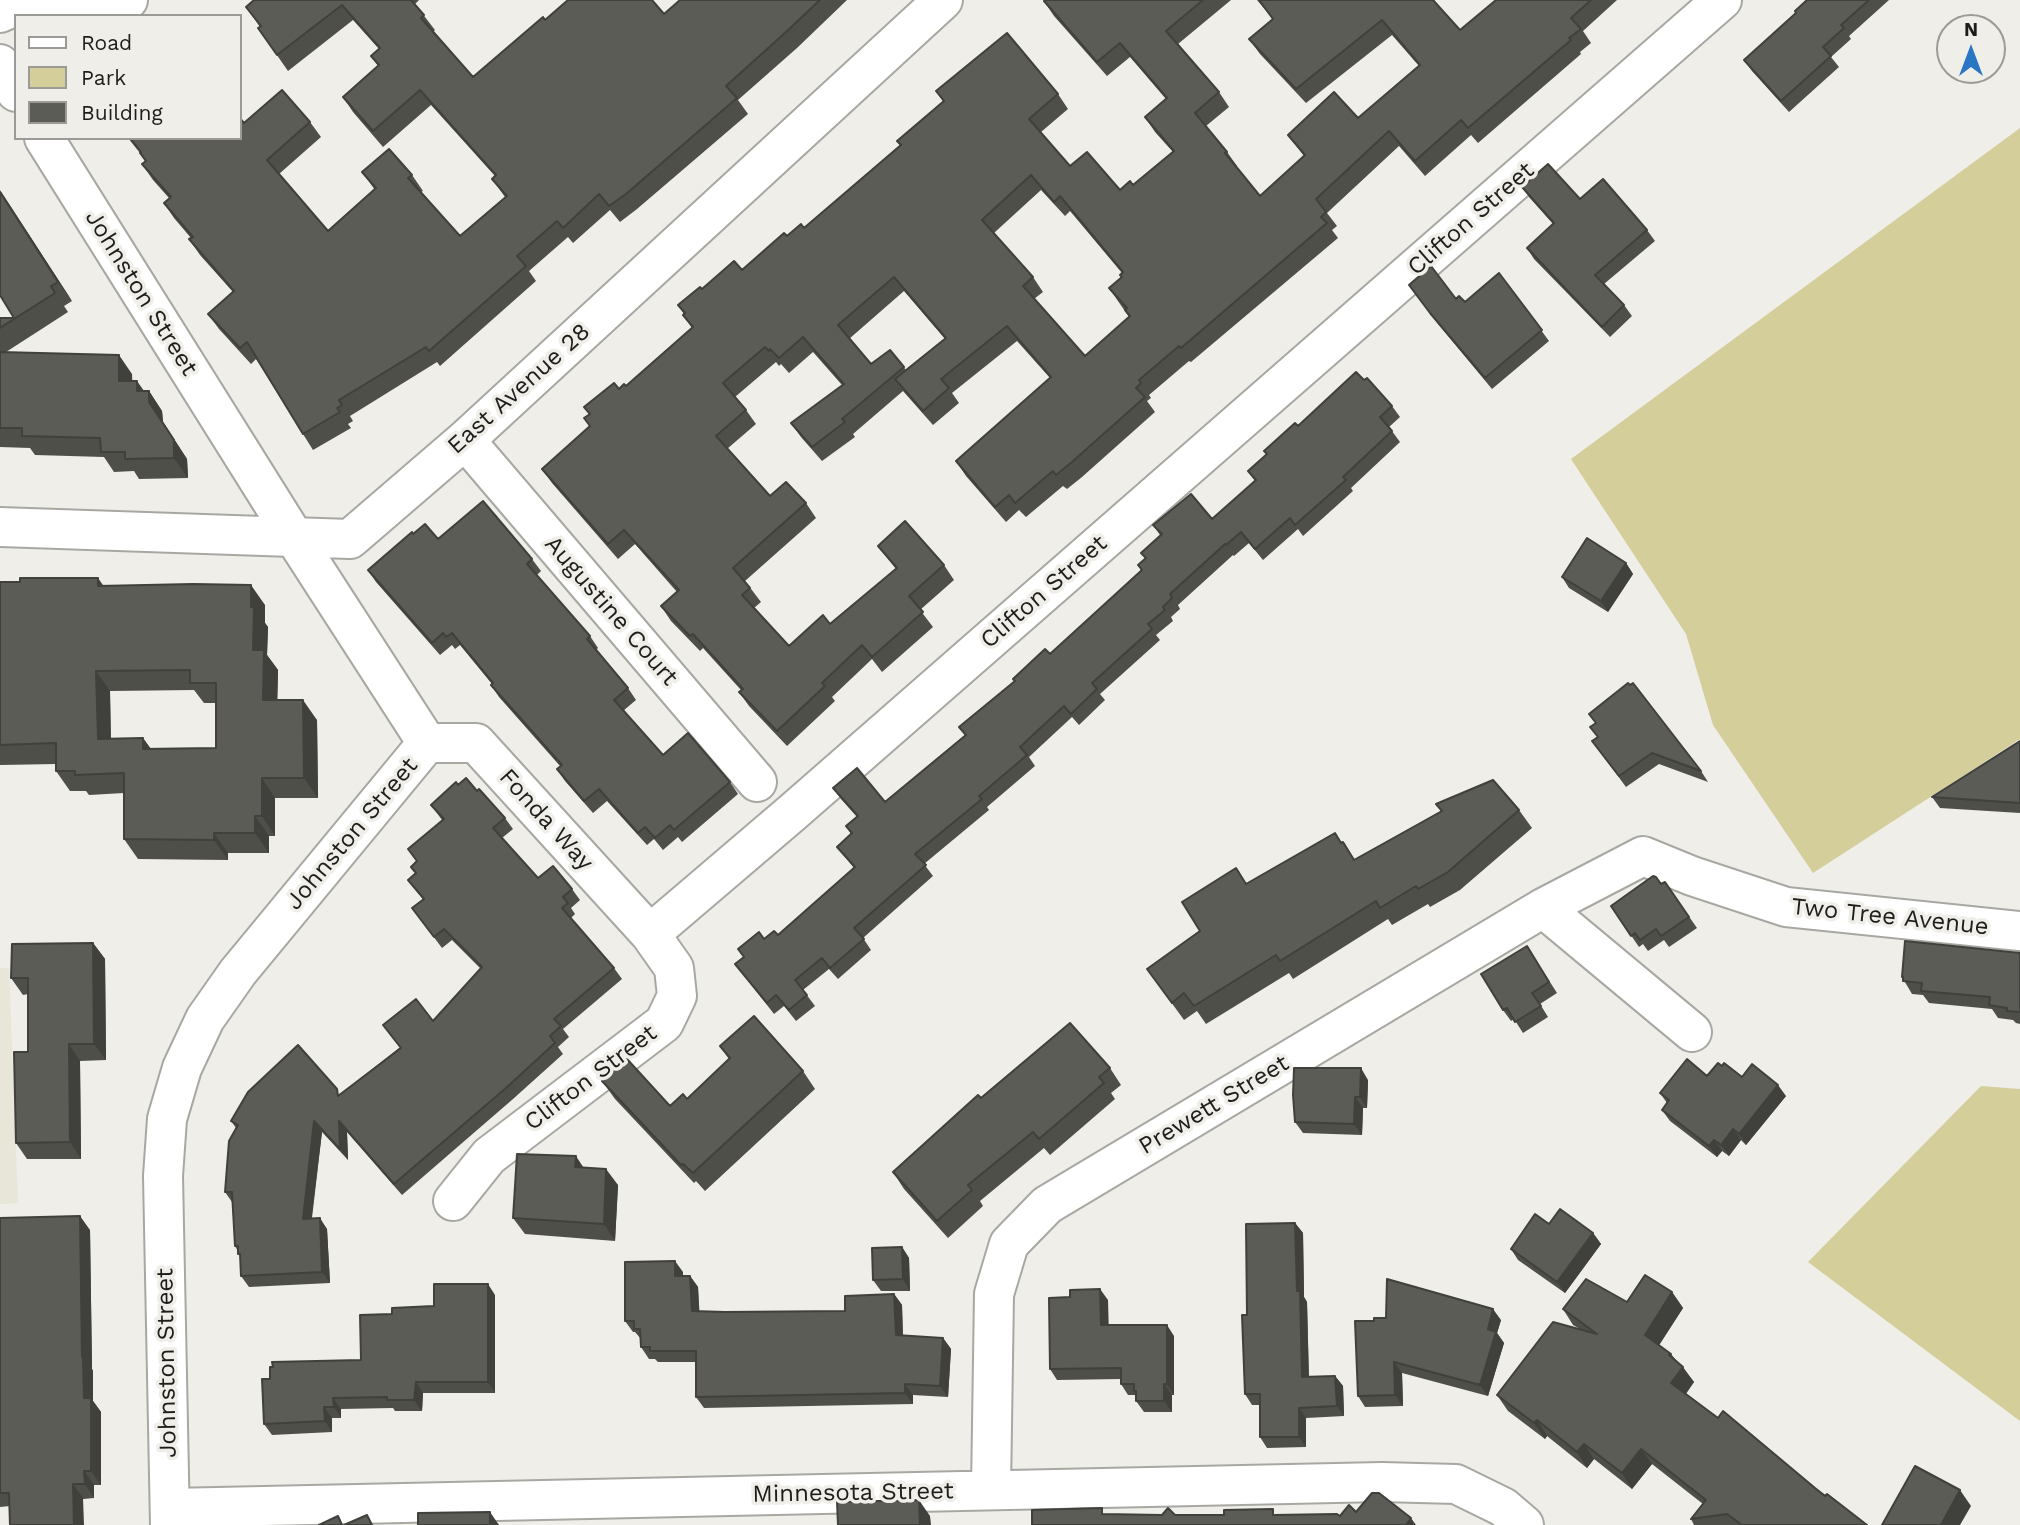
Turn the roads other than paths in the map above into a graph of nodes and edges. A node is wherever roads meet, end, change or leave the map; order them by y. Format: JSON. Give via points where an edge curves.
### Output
{"nodes":[{"id":1,"x":128,"y":0,"type":"edge"},
{"id":2,"x":943,"y":0,"type":"edge"},
{"id":3,"x":1722,"y":0,"type":"edge"},
{"id":4,"x":0,"y":13,"type":"edge"},
{"id":5,"x":0,"y":64,"type":"edge"},
{"id":6,"x":14,"y":88,"type":"edge"},
{"id":7,"x":45,"y":140,"type":"edge"},
{"id":8,"x":465,"y":440,"type":"junction"},
{"id":9,"x":0,"y":527,"type":"edge"},
{"id":10,"x":294,"y":537,"type":"junction"},
{"id":11,"x":427,"y":743,"type":"junction"},
{"id":12,"x":757,"y":782,"type":"dead end"},
{"id":13,"x":1643,"y":856,"type":"joint"},
{"id":14,"x":1543,"y":908,"type":"junction"},
{"id":15,"x":2020,"y":931,"type":"edge"},
{"id":16,"x":650,"y":934,"type":"junction"},
{"id":17,"x":1692,"y":1032,"type":"dead end"},
{"id":18,"x":453,"y":1201,"type":"dead end"},
{"id":19,"x":991,"y":1490,"type":"junction"},
{"id":20,"x":170,"y":1516,"type":"edge"},
{"id":21,"x":1524,"y":1525,"type":"edge"}],
"edges":[{"from":1,"to":4,"type":"street","via":[[18,5]]},
{"from":2,"to":8,"type":"street","name":"East Avenue 28"},
{"from":3,"to":16,"type":"street","name":"Clifton Street"},
{"from":5,"to":6,"type":"street"},
{"from":7,"to":10,"type":"street","name":"Johnston Street"},
{"from":8,"to":10,"type":"street","name":"East Avenue 28","via":[[350,538]]},
{"from":8,"to":12,"type":"street","name":"Augustine Court"},
{"from":9,"to":10,"type":"street","name":"East Avenue 28"},
{"from":10,"to":11,"type":"street","name":"Johnston Street"},
{"from":11,"to":16,"type":"street","name":"Fonda Way","via":[[476,743]]},
{"from":11,"to":20,"type":"street","name":"Johnston Street","via":[[238,972],[205,1018],[182,1068],[167,1119],[163,1176]]},
{"from":13,"to":14,"type":"street","name":"Prewett Street"},
{"from":13,"to":15,"type":"street","name":"Two Tree Avenue","via":[[1786,907]]},
{"from":14,"to":17,"type":"street"},
{"from":14,"to":19,"type":"street","name":"Prewett Street","via":[[1048,1205],[1009,1244],[994,1294]]},
{"from":16,"to":18,"type":"street","name":"Clifton Street","via":[[674,968],[677,996],[664,1023],[489,1156]]},
{"from":19,"to":20,"type":"street","name":"Minnesota Street"},
{"from":19,"to":21,"type":"street","name":"Minnesota Street","via":[[1456,1484],[1503,1507]]}]}
